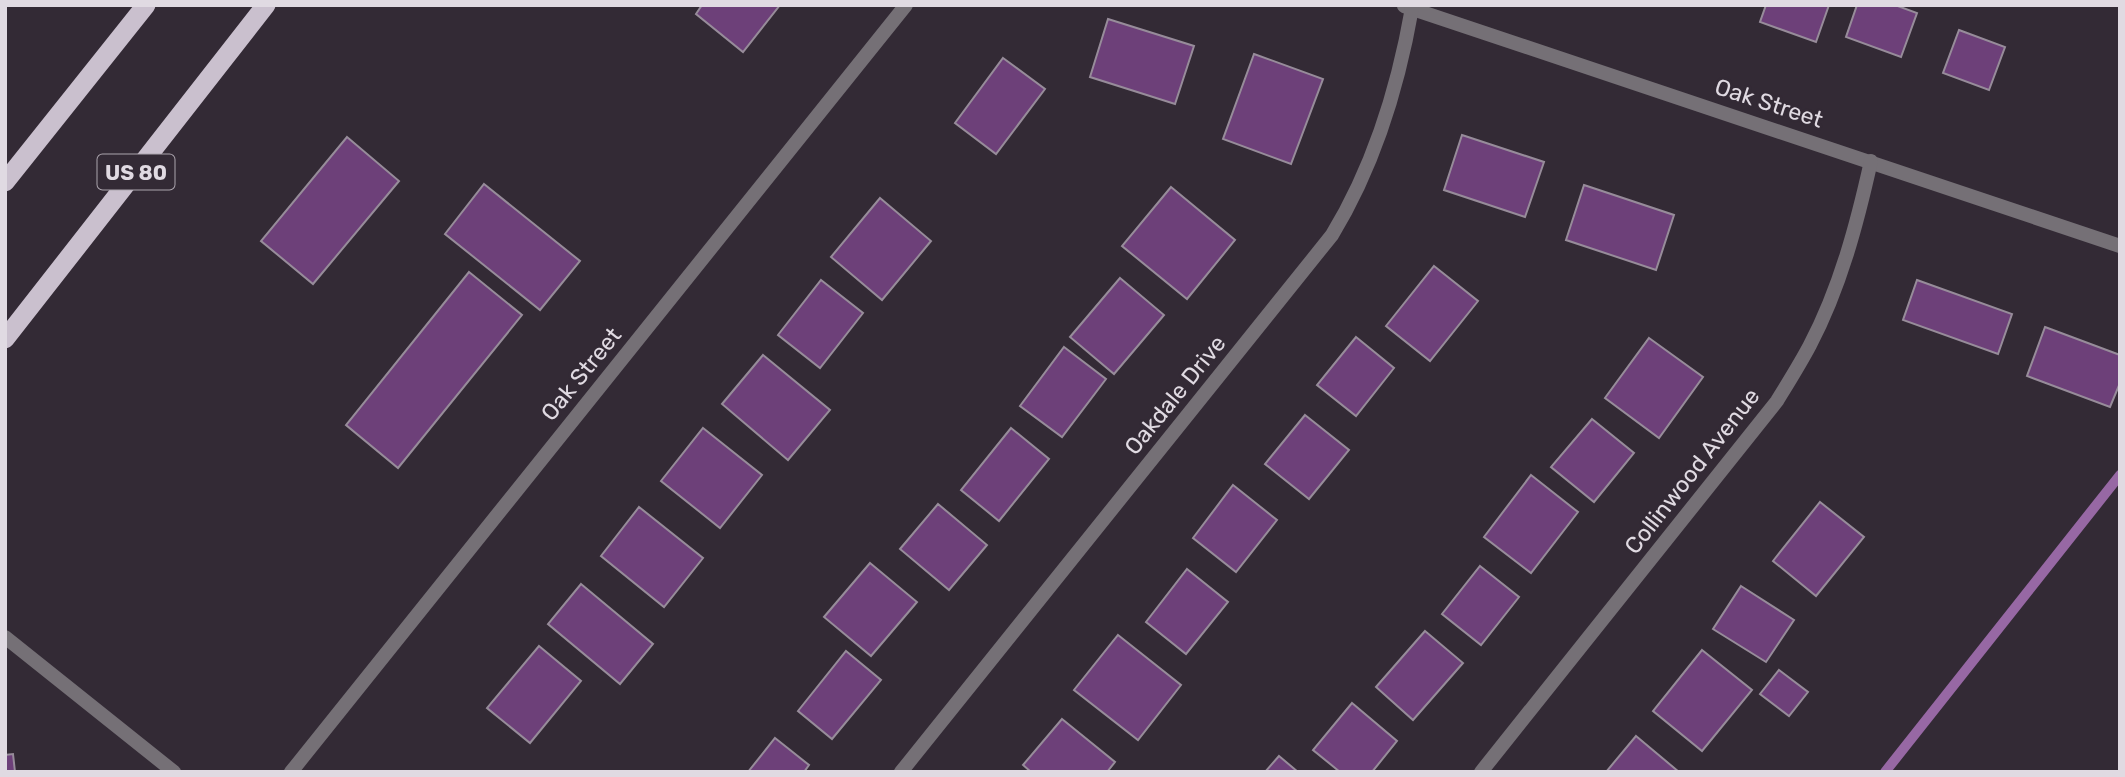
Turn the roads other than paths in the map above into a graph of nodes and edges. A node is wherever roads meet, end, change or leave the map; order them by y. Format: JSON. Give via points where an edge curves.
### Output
{"nodes":[{"id":1,"x":146,"y":5,"type":"edge"},
{"id":2,"x":267,"y":5,"type":"edge"},
{"id":3,"x":906,"y":5,"type":"edge"},
{"id":4,"x":1407,"y":7,"type":"edge"},
{"id":5,"x":1871,"y":161,"type":"junction"},
{"id":6,"x":5,"y":182,"type":"edge"},
{"id":7,"x":2120,"y":246,"type":"edge"},
{"id":8,"x":5,"y":339,"type":"edge"},
{"id":9,"x":5,"y":637,"type":"edge"},
{"id":10,"x":174,"y":772,"type":"edge"},
{"id":11,"x":291,"y":772,"type":"edge"},
{"id":12,"x":901,"y":772,"type":"edge"},
{"id":13,"x":1481,"y":772,"type":"edge"}],
"edges":[{"from":1,"to":6,"type":"highway"},
{"from":2,"to":8,"type":"highway","number":"US 80"},
{"from":3,"to":11,"type":"street","name":"Oak Street"},
{"from":4,"to":5,"type":"street","name":"Oak Street"},
{"from":4,"to":12,"type":"street","name":"Oakdale Drive","via":[[1403,61],[1373,154],[1332,235]]},
{"from":5,"to":7,"type":"street","name":"Oak Street"},
{"from":5,"to":13,"type":"street","name":"Collinwood Avenue","via":[[1835,289],[1810,345],[1777,401]]},
{"from":9,"to":10,"type":"street"}]}
